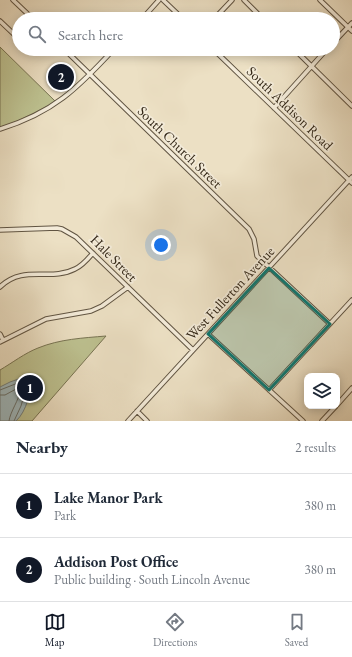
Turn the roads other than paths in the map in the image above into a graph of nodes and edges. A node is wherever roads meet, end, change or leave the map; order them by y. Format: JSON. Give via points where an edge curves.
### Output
{"nodes":[{"id":1,"x":13,"y":0,"type":"edge"},
{"id":2,"x":159,"y":0,"type":"edge"},
{"id":3,"x":163,"y":0,"type":"edge"},
{"id":4,"x":232,"y":0,"type":"edge"},
{"id":5,"x":244,"y":0,"type":"edge"},
{"id":6,"x":320,"y":0,"type":"edge"},
{"id":7,"x":26,"y":12,"type":"edge"},
{"id":8,"x":148,"y":12,"type":"edge"},
{"id":9,"x":175,"y":12,"type":"edge"},
{"id":10,"x":221,"y":12,"type":"edge"},
{"id":11,"x":256,"y":12,"type":"edge"},
{"id":12,"x":332,"y":12,"type":"edge"},
{"id":13,"x":340,"y":19,"type":"edge"},
{"id":14,"x":0,"y":21,"type":"edge"},
{"id":15,"x":352,"y":23,"type":"edge"},
{"id":16,"x":348,"y":27,"type":"junction"},
{"id":17,"x":352,"y":31,"type":"edge"},
{"id":18,"x":12,"y":32,"type":"edge"},
{"id":19,"x":340,"y":36,"type":"edge"},
{"id":20,"x":71,"y":56,"type":"edge"},
{"id":21,"x":108,"y":56,"type":"edge"},
{"id":22,"x":220,"y":56,"type":"edge"},
{"id":23,"x":301,"y":56,"type":"edge"},
{"id":24,"x":321,"y":56,"type":"edge"},
{"id":25,"x":311,"y":66,"type":"junction"},
{"id":26,"x":90,"y":75,"type":"junction"},
{"id":27,"x":352,"y":106,"type":"edge"},
{"id":28,"x":274,"y":108,"type":"junction"},
{"id":29,"x":0,"y":129,"type":"edge"},
{"id":30,"x":351,"y":180,"type":"edge"},
{"id":31,"x":0,"y":230,"type":"edge"},
{"id":32,"x":93,"y":253,"type":"junction"},
{"id":33,"x":269,"y":268,"type":"junction"},
{"id":34,"x":0,"y":287,"type":"edge"},
{"id":35,"x":128,"y":287,"type":"junction"},
{"id":36,"x":352,"y":300,"type":"edge"},
{"id":37,"x":330,"y":324,"type":"junction"},
{"id":38,"x":0,"y":334,"type":"edge"},
{"id":39,"x":208,"y":334,"type":"junction"},
{"id":40,"x":2,"y":341,"type":"edge"},
{"id":41,"x":193,"y":350,"type":"junction"},
{"id":42,"x":352,"y":388,"type":"edge"},
{"id":43,"x":269,"y":390,"type":"junction"},
{"id":44,"x":340,"y":401,"type":"edge"},
{"id":45,"x":332,"y":409,"type":"edge"},
{"id":46,"x":137,"y":411,"type":"junction"},
{"id":47,"x":128,"y":421,"type":"edge"},
{"id":48,"x":147,"y":421,"type":"edge"},
{"id":49,"x":303,"y":421,"type":"edge"},
{"id":50,"x":322,"y":421,"type":"edge"}],
"edges":[{"from":1,"to":7,"type":"street"},
{"from":2,"to":8,"type":"street"},
{"from":3,"to":9,"type":"street"},
{"from":4,"to":10,"type":"street"},
{"from":5,"to":11,"type":"street"},
{"from":6,"to":12,"type":"street"},
{"from":13,"to":16,"type":"street"},
{"from":14,"to":18,"type":"street"},
{"from":15,"to":16,"type":"street"},
{"from":16,"to":17,"type":"street"},
{"from":16,"to":19,"type":"street"},
{"from":20,"to":26,"type":"street","name":"South Church Street"},
{"from":21,"to":26,"type":"street"},
{"from":22,"to":28,"type":"street","name":"South Addison Road"},
{"from":23,"to":25,"type":"street"},
{"from":24,"to":25,"type":"street"},
{"from":25,"to":27,"type":"street"},
{"from":25,"to":28,"type":"street"},
{"from":26,"to":29,"type":"street","via":[[58,103],[25,121]]},
{"from":26,"to":33,"type":"street","name":"South Church Street","via":[[252,233],[257,256]]},
{"from":28,"to":30,"type":"street","name":"South Addison Road"},
{"from":30,"to":33,"type":"street","name":"West Fullerton Avenue"},
{"from":31,"to":32,"type":"street","name":"Hale Street","via":[[62,229],[76,237]]},
{"from":32,"to":34,"type":"street","via":[[81,266],[70,271],[19,275]]},
{"from":32,"to":35,"type":"street","name":"Hale Street"},
{"from":33,"to":37,"type":"street","name":"South Church Street"},
{"from":33,"to":39,"type":"street","name":"West Fullerton Avenue"},
{"from":35,"to":40,"type":"street","via":[[97,309],[46,319]]},
{"from":35,"to":41,"type":"street","name":"Hale Street"},
{"from":36,"to":37,"type":"street"},
{"from":37,"to":43,"type":"street"},
{"from":38,"to":40,"type":"street"},
{"from":39,"to":41,"type":"street","name":"West Fullerton Avenue"},
{"from":39,"to":43,"type":"street"},
{"from":41,"to":46,"type":"street","name":"West Fullerton Avenue"},
{"from":42,"to":44,"type":"street"},
{"from":43,"to":49,"type":"street"},
{"from":45,"to":50,"type":"street"},
{"from":46,"to":47,"type":"street","name":"West Fullerton Avenue"},
{"from":46,"to":48,"type":"street"}]}
